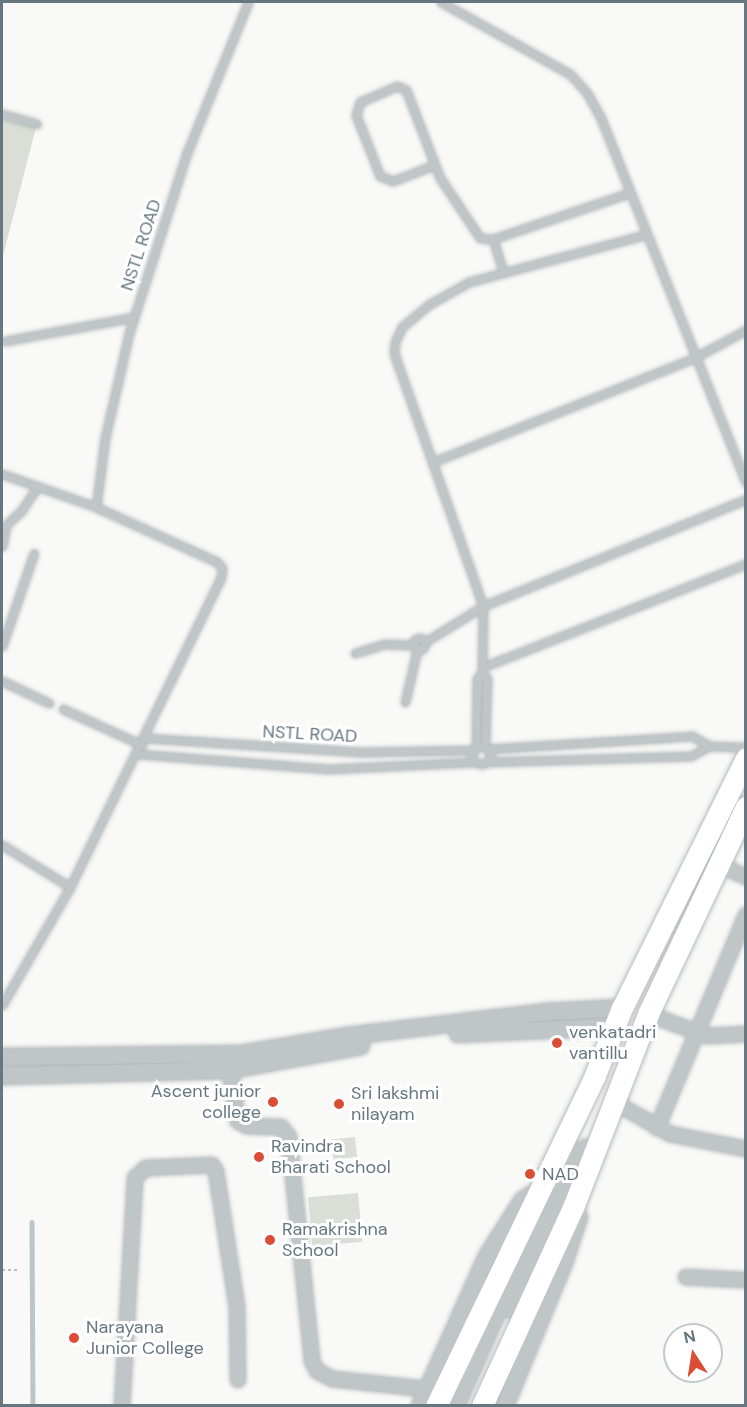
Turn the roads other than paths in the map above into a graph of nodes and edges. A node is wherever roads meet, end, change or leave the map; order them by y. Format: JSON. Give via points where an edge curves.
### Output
{"nodes":[{"id":1,"x":248,"y":2,"type":"edge"},
{"id":2,"x":441,"y":2,"type":"edge"},
{"id":3,"x":2,"y":114,"type":"edge"},
{"id":4,"x":38,"y":124,"type":"dead end"},
{"id":5,"x":434,"y":165,"type":"junction"},
{"id":6,"x":629,"y":193,"type":"junction"},
{"id":7,"x":645,"y":234,"type":"junction"},
{"id":8,"x":493,"y":238,"type":"junction"},
{"id":9,"x":503,"y":272,"type":"junction"},
{"id":10,"x":134,"y":317,"type":"junction"},
{"id":11,"x":746,"y":330,"type":"edge"},
{"id":12,"x":5,"y":341,"type":"dead end"},
{"id":13,"x":694,"y":358,"type":"junction"},
{"id":14,"x":434,"y":462,"type":"junction"},
{"id":15,"x":2,"y":474,"type":"edge"},
{"id":16,"x":746,"y":482,"type":"edge"},
{"id":17,"x":38,"y":486,"type":"junction"},
{"id":18,"x":746,"y":499,"type":"edge"},
{"id":19,"x":96,"y":507,"type":"junction"},
{"id":20,"x":2,"y":546,"type":"edge"},
{"id":21,"x":34,"y":553,"type":"dead end"},
{"id":22,"x":746,"y":564,"type":"edge"},
{"id":23,"x":483,"y":606,"type":"junction"},
{"id":24,"x":2,"y":646,"type":"edge"},
{"id":25,"x":415,"y":648,"type":"junction"},
{"id":26,"x":355,"y":653,"type":"dead end"},
{"id":27,"x":483,"y":669,"type":"junction"},
{"id":28,"x":2,"y":681,"type":"edge"},
{"id":29,"x":405,"y":702,"type":"dead end"},
{"id":30,"x":49,"y":703,"type":"dead end"},
{"id":31,"x":63,"y":709,"type":"dead end"},
{"id":32,"x":144,"y":741,"type":"junction"},
{"id":33,"x":709,"y":746,"type":"junction"},
{"id":34,"x":746,"y":747,"type":"edge"},
{"id":35,"x":475,"y":748,"type":"junction"},
{"id":36,"x":486,"y":748,"type":"junction"},
{"id":37,"x":138,"y":754,"type":"junction"},
{"id":38,"x":746,"y":758,"type":"edge"},
{"id":39,"x":476,"y":762,"type":"junction"},
{"id":40,"x":486,"y":762,"type":"junction"},
{"id":41,"x":746,"y":807,"type":"edge"},
{"id":42,"x":2,"y":845,"type":"edge"},
{"id":43,"x":717,"y":864,"type":"junction"},
{"id":44,"x":746,"y":877,"type":"edge"},
{"id":45,"x":70,"y":887,"type":"junction"},
{"id":46,"x":746,"y":915,"type":"edge"},
{"id":47,"x":2,"y":1005,"type":"edge"},
{"id":48,"x":622,"y":1008,"type":"junction"},
{"id":49,"x":648,"y":1014,"type":"junction"},
{"id":50,"x":613,"y":1027,"type":"junction"},
{"id":51,"x":699,"y":1033,"type":"junction"},
{"id":52,"x":746,"y":1034,"type":"edge"},
{"id":53,"x":2,"y":1057,"type":"edge"},
{"id":54,"x":230,"y":1070,"type":"junction"},
{"id":55,"x":595,"y":1075,"type":"junction"},
{"id":56,"x":2,"y":1076,"type":"edge"},
{"id":57,"x":617,"y":1093,"type":"junction"},
{"id":58,"x":657,"y":1128,"type":"junction"},
{"id":59,"x":746,"y":1149,"type":"edge"},
{"id":60,"x":537,"y":1191,"type":"junction"},
{"id":61,"x":574,"y":1205,"type":"junction"},
{"id":62,"x":686,"y":1277,"type":"dead end"},
{"id":63,"x":746,"y":1280,"type":"edge"},
{"id":64,"x":238,"y":1380,"type":"dead end"},
{"id":65,"x":430,"y":1397,"type":"edge"},
{"id":66,"x":122,"y":1406,"type":"edge"},
{"id":67,"x":420,"y":1406,"type":"edge"},
{"id":68,"x":456,"y":1406,"type":"edge"},
{"id":69,"x":465,"y":1406,"type":"edge"},
{"id":70,"x":482,"y":1406,"type":"edge"},
{"id":71,"x":505,"y":1406,"type":"edge"}],
"edges":[{"from":1,"to":10,"type":"lane","name":"NSTL ROAD","via":[[186,155]]},
{"from":2,"to":6,"type":"lane","via":[[570,74],[600,116]]},
{"from":3,"to":4,"type":"lane"},
{"from":5,"to":5,"type":"lane","via":[[402,87],[360,102],[356,115],[380,176],[393,181]]},
{"from":5,"to":8,"type":"lane","via":[[476,235]]},
{"from":6,"to":7,"type":"lane"},
{"from":6,"to":8,"type":"lane"},
{"from":7,"to":9,"type":"lane","via":[[591,252]]},
{"from":7,"to":13,"type":"lane"},
{"from":8,"to":9,"type":"lane"},
{"from":9,"to":14,"type":"lane","via":[[441,296],[402,327],[394,342],[394,353]]},
{"from":10,"to":12,"type":"lane"},
{"from":10,"to":19,"type":"lane","name":"NSTL ROAD","via":[[116,384]]},
{"from":11,"to":13,"type":"lane"},
{"from":13,"to":14,"type":"lane"},
{"from":13,"to":16,"type":"lane"},
{"from":14,"to":23,"type":"lane"},
{"from":15,"to":17,"type":"lane"},
{"from":17,"to":19,"type":"lane"},
{"from":17,"to":20,"type":"lane","via":[[6,525]]},
{"from":18,"to":23,"type":"lane"},
{"from":19,"to":32,"type":"lane","via":[[217,561],[222,568],[222,578],[160,699]]},
{"from":21,"to":24,"type":"lane"},
{"from":22,"to":27,"type":"lane"},
{"from":23,"to":25,"type":"lane","via":[[425,642],[416,638]]},
{"from":23,"to":27,"type":"lane"},
{"from":25,"to":26,"type":"lane","via":[[384,644]]},
{"from":25,"to":29,"type":"lane"},
{"from":27,"to":35,"type":"lane","via":[[477,678]]},
{"from":27,"to":36,"type":"lane","via":[[487,678]]},
{"from":28,"to":30,"type":"lane"},
{"from":31,"to":32,"type":"lane"},
{"from":32,"to":35,"type":"lane","name":"NSTL ROAD","via":[[338,751]]},
{"from":32,"to":37,"type":"lane"},
{"from":33,"to":34,"type":"lane"},
{"from":33,"to":36,"type":"lane","name":"NSTL ROAD","via":[[692,736]]},
{"from":33,"to":40,"type":"lane","via":[[692,756]]},
{"from":35,"to":36,"type":"lane","name":"NSTL ROAD"},
{"from":35,"to":39,"type":"lane"},
{"from":36,"to":40,"type":"lane","via":[[490,754]]},
{"from":37,"to":39,"type":"lane","via":[[328,769]]},
{"from":37,"to":45,"type":"lane"},
{"from":38,"to":48,"type":"main road"},
{"from":39,"to":40,"type":"lane"},
{"from":41,"to":43,"type":"main road"},
{"from":42,"to":45,"type":"lane"},
{"from":43,"to":44,"type":"street"},
{"from":43,"to":49,"type":"main road"},
{"from":45,"to":47,"type":"lane"},
{"from":46,"to":51,"type":"street"},
{"from":48,"to":50,"type":"main road"},
{"from":48,"to":53,"type":"street","via":[[546,1012],[348,1036],[242,1054]]},
{"from":49,"to":51,"type":"street"},
{"from":49,"to":57,"type":"main road"},
{"from":50,"to":54,"type":"street","via":[[444,1035],[345,1048]]},
{"from":50,"to":55,"type":"main road"},
{"from":51,"to":52,"type":"street"},
{"from":51,"to":58,"type":"street"},
{"from":54,"to":56,"type":"street"},
{"from":54,"to":65,"type":"street","via":[[238,1121],[247,1126],[281,1127],[289,1137],[312,1361],[317,1371],[333,1379]]},
{"from":55,"to":60,"type":"main road"},
{"from":55,"to":68,"type":"street","via":[[590,1106]]},
{"from":57,"to":58,"type":"street"},
{"from":57,"to":61,"type":"main road"},
{"from":57,"to":69,"type":"street","via":[[603,1112]]},
{"from":58,"to":59,"type":"street"},
{"from":60,"to":65,"type":"main road"},
{"from":60,"to":65,"type":"street","via":[[522,1201],[487,1256]]},
{"from":61,"to":70,"type":"main road"},
{"from":61,"to":71,"type":"street","via":[[579,1217],[564,1263]]},
{"from":62,"to":63,"type":"street"},
{"from":64,"to":66,"type":"street","via":[[237,1307],[216,1171],[212,1165],[146,1168],[135,1178]]},
{"from":65,"to":67,"type":"street"}]}
